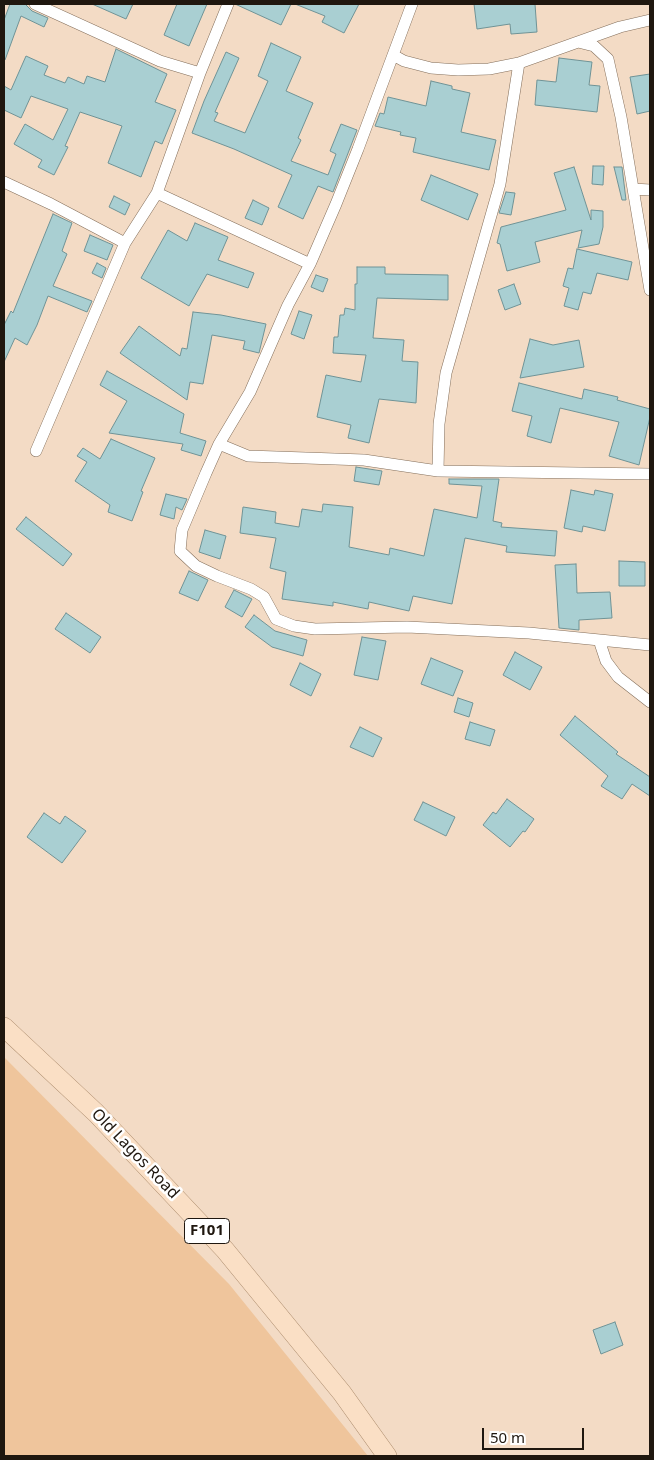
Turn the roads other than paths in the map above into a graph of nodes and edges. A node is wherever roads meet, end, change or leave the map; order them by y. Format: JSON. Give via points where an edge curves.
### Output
{"nodes":[{"id":1,"x":35,"y":4,"type":"edge"},
{"id":2,"x":228,"y":4,"type":"edge"},
{"id":3,"x":412,"y":4,"type":"edge"},
{"id":4,"x":650,"y":20,"type":"edge"},
{"id":5,"x":578,"y":42,"type":"junction"},
{"id":6,"x":393,"y":55,"type":"junction"},
{"id":7,"x":519,"y":63,"type":"junction"},
{"id":8,"x":200,"y":73,"type":"junction"},
{"id":9,"x":4,"y":182,"type":"edge"},
{"id":10,"x":633,"y":188,"type":"junction"},
{"id":11,"x":650,"y":190,"type":"edge"},
{"id":12,"x":157,"y":193,"type":"junction"},
{"id":13,"x":125,"y":243,"type":"junction"},
{"id":14,"x":310,"y":264,"type":"junction"},
{"id":15,"x":650,"y":290,"type":"edge"},
{"id":16,"x":219,"y":444,"type":"junction"},
{"id":17,"x":36,"y":451,"type":"dead end"},
{"id":18,"x":438,"y":471,"type":"junction"},
{"id":19,"x":650,"y":474,"type":"edge"},
{"id":20,"x":599,"y":640,"type":"junction"},
{"id":21,"x":650,"y":645,"type":"edge"},
{"id":22,"x":650,"y":702,"type":"edge"},
{"id":23,"x":4,"y":1027,"type":"edge"},
{"id":24,"x":387,"y":1456,"type":"edge"}],
"edges":[{"from":1,"to":8,"type":"street","via":[[160,61]]},
{"from":2,"to":8,"type":"street"},
{"from":3,"to":6,"type":"street"},
{"from":4,"to":5,"type":"street"},
{"from":5,"to":7,"type":"street"},
{"from":5,"to":10,"type":"street","via":[[594,46],[608,59]]},
{"from":6,"to":7,"type":"street","via":[[404,62],[458,70],[489,69]]},
{"from":6,"to":14,"type":"street"},
{"from":7,"to":18,"type":"street","via":[[500,184],[446,372],[439,424]]},
{"from":8,"to":12,"type":"street"},
{"from":9,"to":13,"type":"street"},
{"from":10,"to":11,"type":"street"},
{"from":10,"to":15,"type":"street"},
{"from":12,"to":13,"type":"street"},
{"from":12,"to":14,"type":"street"},
{"from":13,"to":17,"type":"street"},
{"from":14,"to":16,"type":"street","via":[[288,305],[250,392]]},
{"from":16,"to":18,"type":"street","via":[[248,456],[364,460]]},
{"from":16,"to":20,"type":"street","via":[[182,530],[180,551],[196,566],[264,597],[276,619],[315,629],[407,627]]},
{"from":18,"to":19,"type":"street"},
{"from":20,"to":21,"type":"street"},
{"from":20,"to":22,"type":"street","via":[[606,661],[618,677]]},
{"from":23,"to":24,"type":"main road","name":"Old Lagos Road","number":"F101","via":[[96,1112],[225,1250],[342,1393]]}]}
